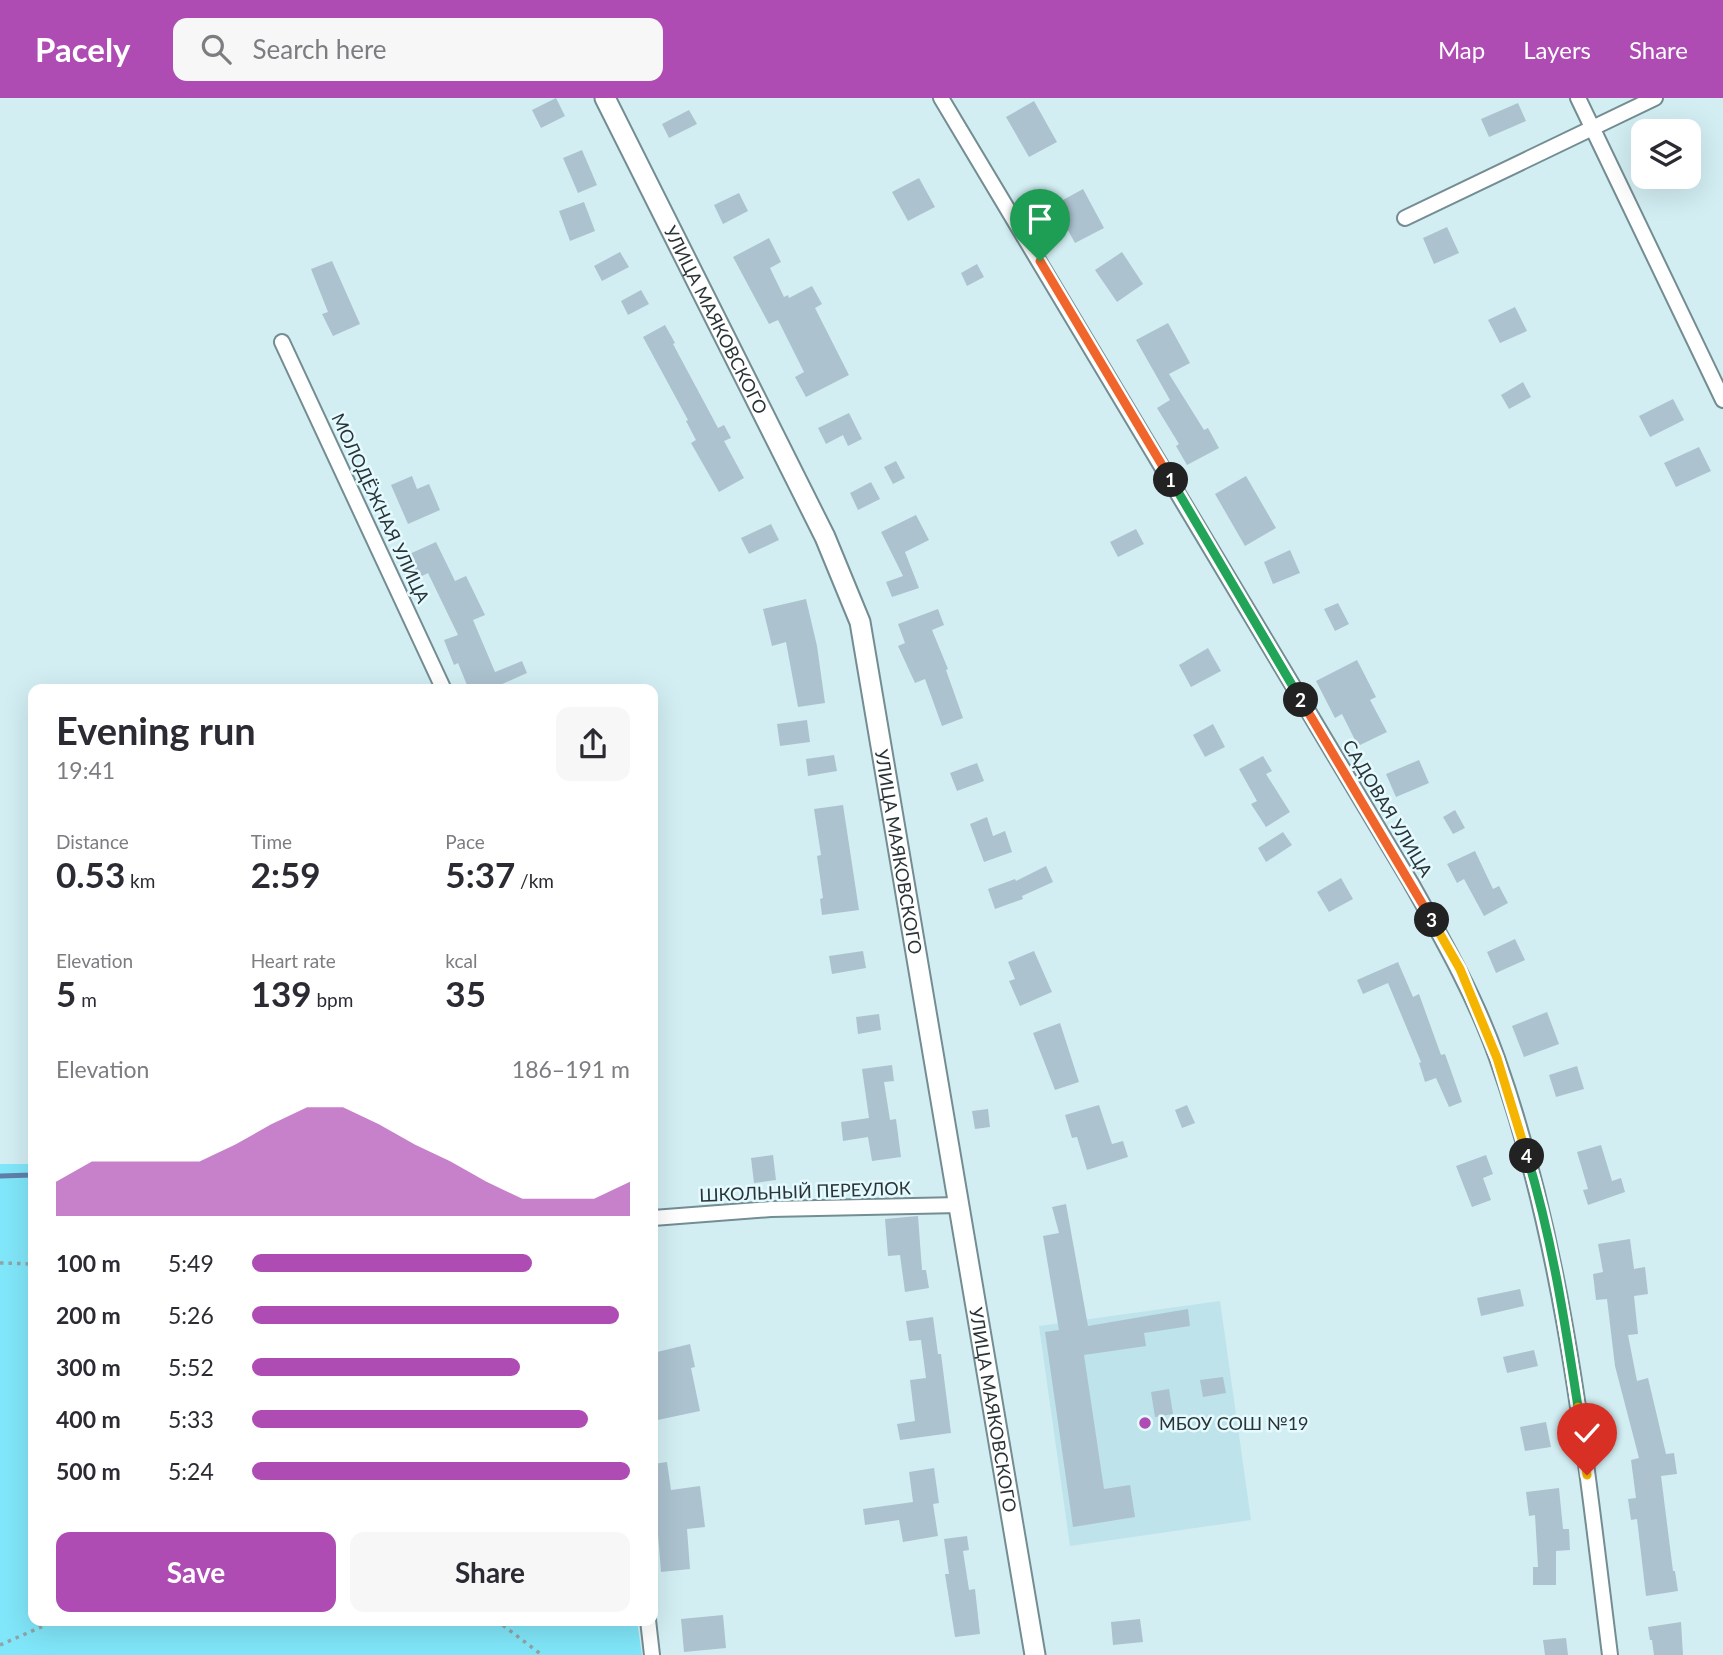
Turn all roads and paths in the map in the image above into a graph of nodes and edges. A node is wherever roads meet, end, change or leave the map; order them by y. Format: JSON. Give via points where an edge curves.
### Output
{"nodes":[{"id":1,"x":605,"y":98,"type":"edge"},
{"id":2,"x":941,"y":98,"type":"edge"},
{"id":3,"x":1578,"y":98,"type":"edge"},
{"id":4,"x":1655,"y":98,"type":"edge"},
{"id":5,"x":1592,"y":128,"type":"junction"},
{"id":6,"x":1405,"y":218,"type":"dead end"},
{"id":7,"x":282,"y":342,"type":"dead end"},
{"id":8,"x":1723,"y":400,"type":"edge"},
{"id":9,"x":441,"y":684,"type":"edge"},
{"id":10,"x":960,"y":1205,"type":"junction"},
{"id":11,"x":658,"y":1218,"type":"edge"},
{"id":12,"x":0,"y":1263,"type":"edge"},
{"id":13,"x":28,"y":1264,"type":"edge"},
{"id":14,"x":43,"y":1626,"type":"edge"},
{"id":15,"x":504,"y":1626,"type":"edge"},
{"id":16,"x":649,"y":1626,"type":"edge"},
{"id":17,"x":0,"y":1645,"type":"edge"},
{"id":18,"x":542,"y":1655,"type":"edge"},
{"id":19,"x":652,"y":1655,"type":"edge"},
{"id":20,"x":1035,"y":1655,"type":"edge"},
{"id":21,"x":1611,"y":1655,"type":"edge"}],
"edges":[{"from":1,"to":10,"type":"street","name":"УЛИЦА МАЯКОВСКОГО","via":[[825,537],[860,622]]},
{"from":2,"to":21,"type":"street","name":"САДОВАЯ УЛИЦА","via":[[1460,969],[1497,1058],[1536,1187],[1566,1328]]},
{"from":3,"to":5,"type":"street"},
{"from":4,"to":5,"type":"street"},
{"from":5,"to":6,"type":"street"},
{"from":5,"to":8,"type":"street"},
{"from":7,"to":9,"type":"street","name":"МОЛОДЁЖНАЯ УЛИЦА"},
{"from":10,"to":11,"type":"street","name":"ШКОЛЬНЫЙ ПЕРЕУЛОК","via":[[771,1209]]},
{"from":10,"to":20,"type":"street","name":"УЛИЦА МАЯКОВСКОГО"},
{"from":12,"to":13,"type":"path"},
{"from":14,"to":17,"type":"path"},
{"from":15,"to":18,"type":"path"},
{"from":16,"to":19,"type":"street"}]}
